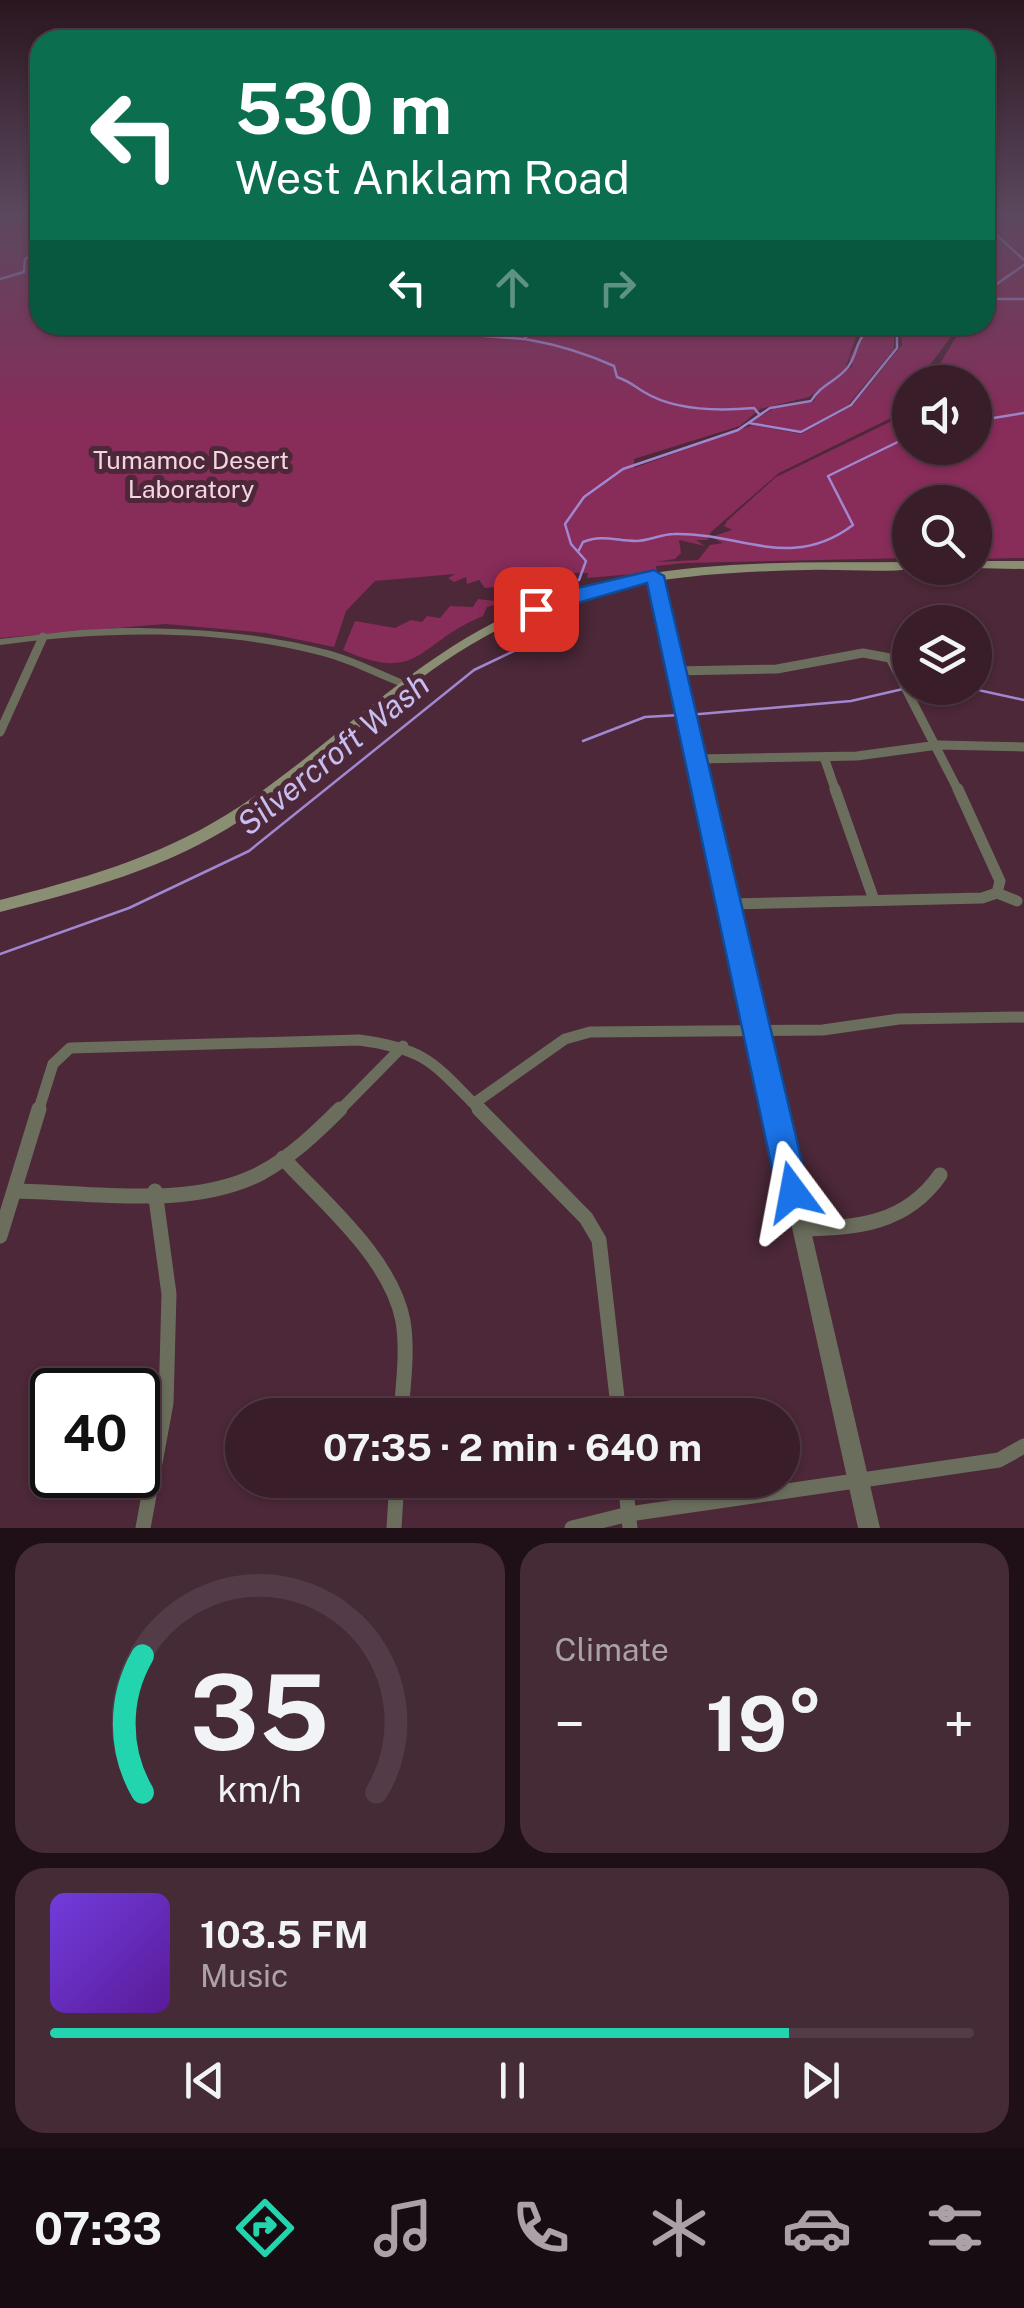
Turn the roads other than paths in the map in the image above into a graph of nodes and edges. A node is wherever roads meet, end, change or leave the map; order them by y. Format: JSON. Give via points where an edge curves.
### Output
{"nodes":[{"id":1,"x":992,"y":565,"type":"edge"},
{"id":2,"x":1024,"y":565,"type":"edge"},
{"id":3,"x":892,"y":566,"type":"edge"},
{"id":4,"x":654,"y":576,"type":"junction"},
{"id":5,"x":42,"y":637,"type":"junction"},
{"id":6,"x":0,"y":642,"type":"edge"},
{"id":7,"x":677,"y":671,"type":"junction"},
{"id":8,"x":406,"y":686,"type":"junction"},
{"id":9,"x":0,"y":732,"type":"edge"},
{"id":10,"x":938,"y":745,"type":"junction"},
{"id":11,"x":1024,"y":747,"type":"edge"},
{"id":12,"x":824,"y":757,"type":"junction"},
{"id":13,"x":698,"y":759,"type":"junction"},
{"id":14,"x":998,"y":893,"type":"junction"},
{"id":15,"x":874,"y":900,"type":"junction"},
{"id":16,"x":1016,"y":901,"type":"dead end"},
{"id":17,"x":730,"y":904,"type":"junction"},
{"id":18,"x":0,"y":906,"type":"edge"},
{"id":19,"x":1024,"y":1017,"type":"edge"},
{"id":20,"x":757,"y":1030,"type":"junction"},
{"id":21,"x":403,"y":1046,"type":"junction"},
{"id":22,"x":476,"y":1102,"type":"junction"},
{"id":23,"x":283,"y":1158,"type":"junction"},
{"id":24,"x":940,"y":1175,"type":"dead end"},
{"id":25,"x":14,"y":1191,"type":"junction"},
{"id":26,"x":155,"y":1191,"type":"junction"},
{"id":27,"x":801,"y":1229,"type":"junction"},
{"id":28,"x":0,"y":1236,"type":"edge"},
{"id":29,"x":402,"y":1398,"type":"edge"},
{"id":30,"x":617,"y":1398,"type":"edge"},
{"id":31,"x":1024,"y":1446,"type":"edge"},
{"id":32,"x":858,"y":1480,"type":"junction"},
{"id":33,"x":396,"y":1498,"type":"edge"},
{"id":34,"x":629,"y":1521,"type":"edge"},
{"id":35,"x":143,"y":1528,"type":"edge"},
{"id":36,"x":394,"y":1528,"type":"edge"},
{"id":37,"x":572,"y":1528,"type":"edge"},
{"id":38,"x":869,"y":1528,"type":"edge"}],
"edges":[{"from":1,"to":2,"type":"main road"},
{"from":3,"to":4,"type":"main road"},
{"from":4,"to":7,"type":"street"},
{"from":4,"to":8,"type":"main road","via":[[514,617]]},
{"from":5,"to":6,"type":"street"},
{"from":5,"to":8,"type":"street","via":[[251,639],[327,654]]},
{"from":5,"to":9,"type":"street"},
{"from":7,"to":10,"type":"street","via":[[776,669],[885,654]]},
{"from":7,"to":13,"type":"street"},
{"from":8,"to":18,"type":"main road","via":[[231,820],[142,862]]},
{"from":10,"to":11,"type":"street"},
{"from":10,"to":12,"type":"street"},
{"from":10,"to":14,"type":"street","via":[[1000,881]]},
{"from":12,"to":13,"type":"street"},
{"from":12,"to":15,"type":"street"},
{"from":13,"to":17,"type":"street"},
{"from":14,"to":15,"type":"street"},
{"from":14,"to":16,"type":"street"},
{"from":15,"to":17,"type":"street"},
{"from":17,"to":20,"type":"street"},
{"from":19,"to":20,"type":"street"},
{"from":20,"to":22,"type":"street","via":[[564,1038]]},
{"from":20,"to":27,"type":"street"},
{"from":21,"to":22,"type":"street","via":[[428,1056]]},
{"from":21,"to":23,"type":"street"},
{"from":21,"to":25,"type":"street","via":[[359,1040],[59,1047]]},
{"from":22,"to":30,"type":"street","via":[[599,1240]]},
{"from":23,"to":26,"type":"street","via":[[223,1187]]},
{"from":23,"to":29,"type":"street","via":[[399,1304]]},
{"from":24,"to":27,"type":"street","via":[[928,1196],[892,1219]]},
{"from":25,"to":26,"type":"street"},
{"from":25,"to":28,"type":"street"},
{"from":26,"to":35,"type":"street","via":[[169,1294],[166,1404]]},
{"from":27,"to":32,"type":"street"},
{"from":31,"to":32,"type":"street","via":[[1000,1460]]},
{"from":32,"to":34,"type":"street"},
{"from":32,"to":38,"type":"street"},
{"from":33,"to":36,"type":"street"},
{"from":34,"to":37,"type":"street"}]}
